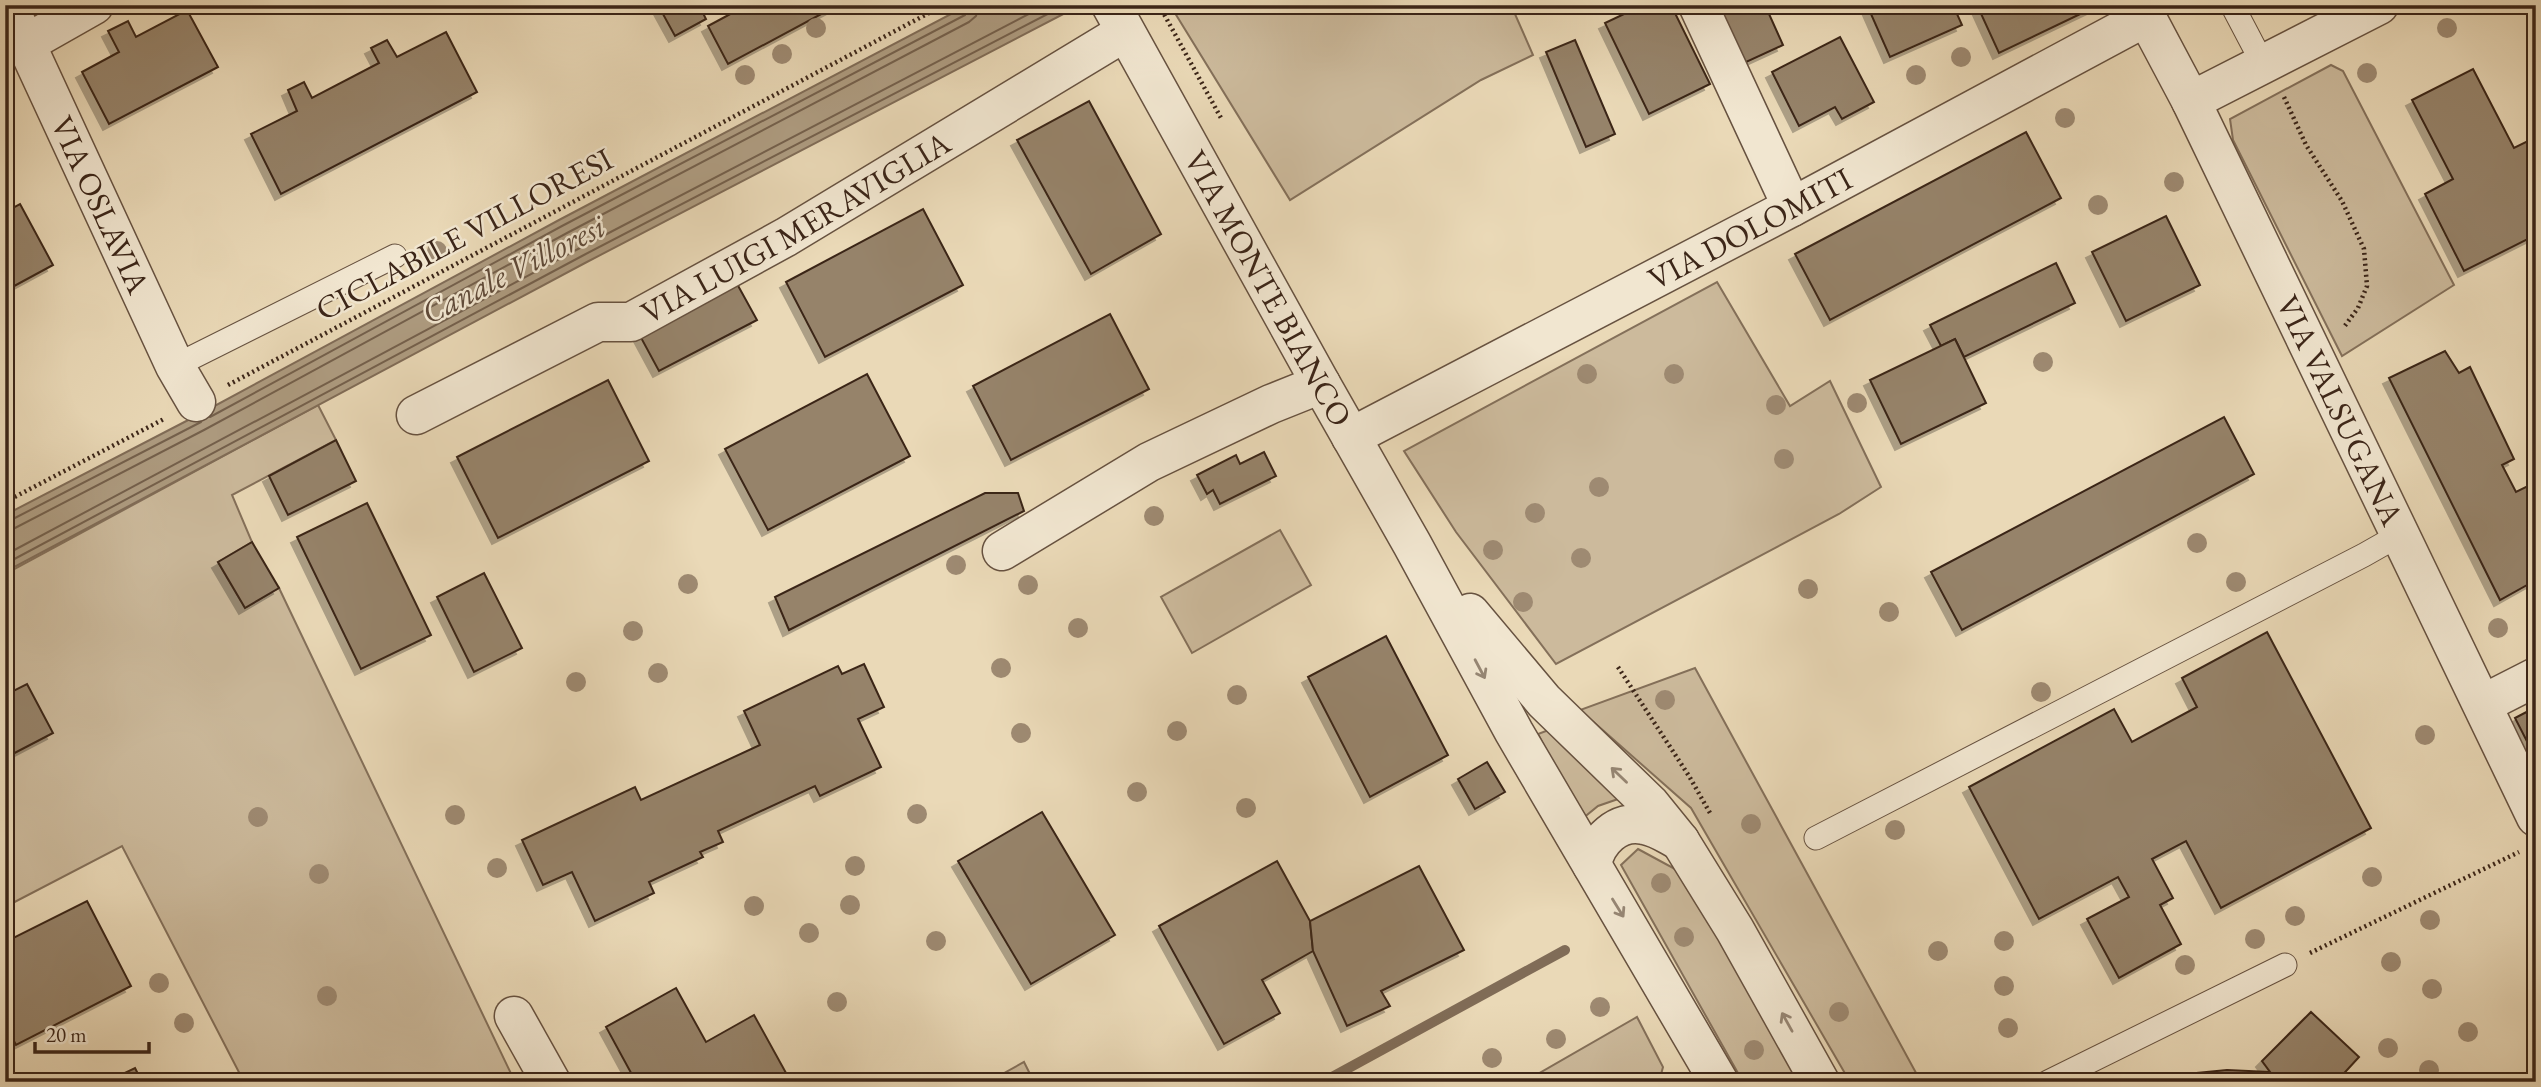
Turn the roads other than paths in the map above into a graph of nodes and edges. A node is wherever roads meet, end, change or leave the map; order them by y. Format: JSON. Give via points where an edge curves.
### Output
{"nodes":[{"id":1,"x":8,"y":5,"type":"edge"},
{"id":2,"x":94,"y":5,"type":"edge"},
{"id":3,"x":1698,"y":5,"type":"edge"},
{"id":4,"x":2232,"y":5,"type":"edge"},
{"id":5,"x":2379,"y":5,"type":"edge"},
{"id":6,"x":2143,"y":11,"type":"edge"},
{"id":7,"x":1118,"y":18,"type":"edge"},
{"id":8,"x":27,"y":43,"type":"junction"},
{"id":9,"x":2263,"y":64,"type":"junction"},
{"id":10,"x":2191,"y":101,"type":"junction"},
{"id":11,"x":1792,"y":207,"type":"junction"},
{"id":12,"x":395,"y":256,"type":"dead end"},
{"id":13,"x":175,"y":366,"type":"junction"},
{"id":14,"x":1321,"y":384,"type":"junction"},
{"id":15,"x":196,"y":402,"type":"road end"},
{"id":16,"x":416,"y":415,"type":"dead end"},
{"id":17,"x":1351,"y":437,"type":"junction"},
{"id":18,"x":2401,"y":534,"type":"junction"},
{"id":19,"x":1412,"y":544,"type":"junction"},
{"id":20,"x":1002,"y":551,"type":"dead end"},
{"id":21,"x":2536,"y":677,"type":"edge"},
{"id":22,"x":2483,"y":704,"type":"junction"},
{"id":23,"x":2531,"y":833,"type":"edge"},
{"id":24,"x":1816,"y":838,"type":"dead end"},
{"id":25,"x":1680,"y":841,"type":"junction"},
{"id":26,"x":1591,"y":865,"type":"junction"},
{"id":27,"x":2285,"y":965,"type":"road end"},
{"id":28,"x":514,"y":1016,"type":"dead end"},
{"id":29,"x":551,"y":1082,"type":"edge"},
{"id":30,"x":1720,"y":1082,"type":"edge"},
{"id":31,"x":1820,"y":1082,"type":"edge"},
{"id":32,"x":2048,"y":1082,"type":"edge"}],
"edges":[{"from":1,"to":8,"type":"street","name":"VIA OSLAVIA"},
{"from":2,"to":8,"type":"street"},
{"from":3,"to":11,"type":"street"},
{"from":4,"to":9,"type":"lane"},
{"from":5,"to":9,"type":"street"},
{"from":6,"to":10,"type":"street","name":"VIA VALSUGANA"},
{"from":6,"to":11,"type":"street","name":"VIA DOLOMITI"},
{"from":7,"to":14,"type":"street","name":"VIA MONTE BIANCO"},
{"from":7,"to":16,"type":"street","name":"VIA LUIGI MERAVIGLIA","via":[[786,237],[631,322],[598,322]]},
{"from":8,"to":13,"type":"street","name":"VIA OSLAVIA"},
{"from":9,"to":10,"type":"street"},
{"from":10,"to":18,"type":"street","name":"VIA VALSUGANA"},
{"from":11,"to":17,"type":"street","name":"VIA DOLOMITI"},
{"from":12,"to":13,"type":"lane"},
{"from":13,"to":15,"type":"street","name":"VIA OSLAVIA"},
{"from":14,"to":17,"type":"street","name":"VIA MONTE BIANCO"},
{"from":14,"to":20,"type":"street","via":[[1149,462]]},
{"from":17,"to":19,"type":"street","name":"VIA MONTE BIANCO"},
{"from":18,"to":22,"type":"street","name":"VIA VALSUGANA"},
{"from":18,"to":24,"type":"lane"},
{"from":25,"to":19,"type":"street","name":"VIA MONTE BIANCO","one_way":true,"via":[[1650,804],[1544,701]]},
{"from":19,"to":26,"type":"street","name":"VIA MONTE BIANCO","one_way":true},
{"from":21,"to":22,"type":"street"},
{"from":22,"to":23,"type":"street","name":"VIA VALSUGANA"},
{"from":25,"to":26,"type":"street","via":[[1654,827],[1627,826],[1599,844]]},
{"from":31,"to":25,"type":"street","name":"VIA MONTE BIANCO","one_way":true},
{"from":26,"to":30,"type":"street","name":"VIA MONTE BIANCO","one_way":true},
{"from":27,"to":32,"type":"lane"},
{"from":28,"to":29,"type":"street"}]}
